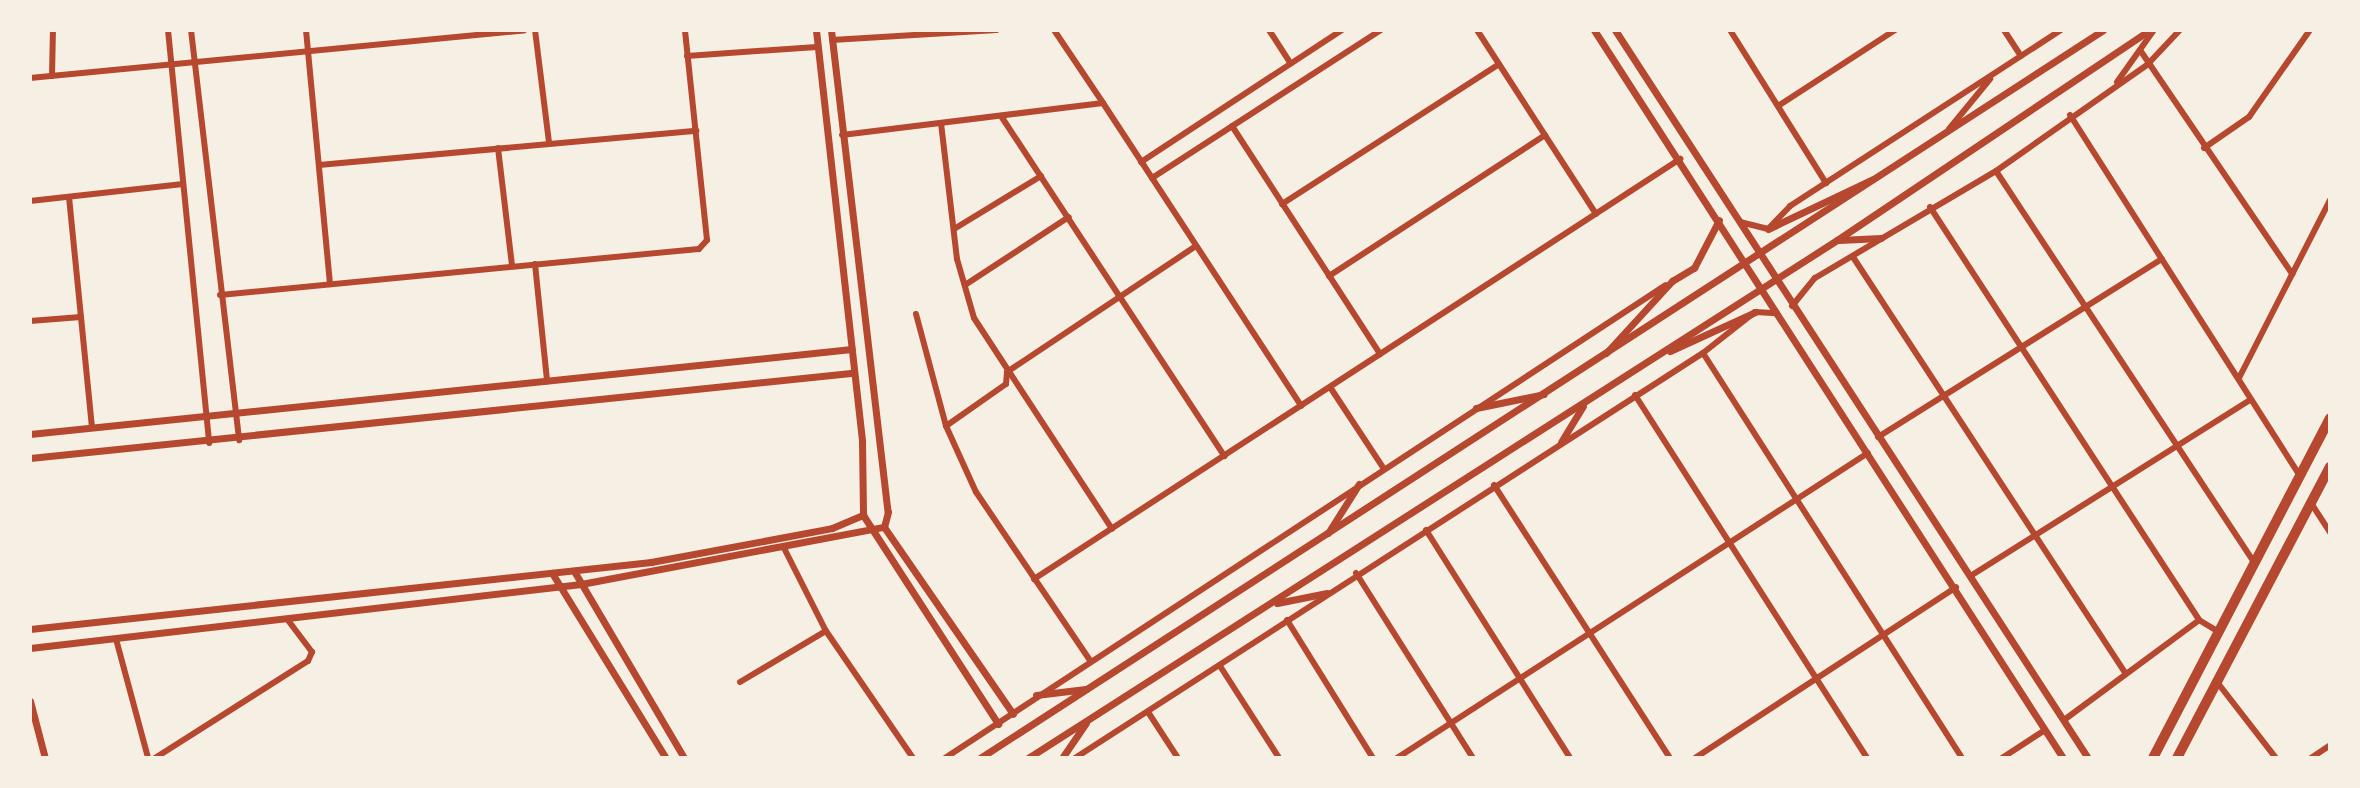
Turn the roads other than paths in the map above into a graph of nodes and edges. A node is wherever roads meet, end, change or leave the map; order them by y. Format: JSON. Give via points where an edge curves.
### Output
{"nodes":[{"id":1,"x":53,"y":30,"type":"edge"},
{"id":2,"x":168,"y":30,"type":"edge"},
{"id":3,"x":191,"y":30,"type":"edge"},
{"id":4,"x":306,"y":30,"type":"edge"},
{"id":5,"x":419,"y":30,"type":"edge"},
{"id":6,"x":524,"y":30,"type":"edge"},
{"id":7,"x":535,"y":30,"type":"edge"},
{"id":8,"x":685,"y":30,"type":"edge"},
{"id":9,"x":816,"y":30,"type":"edge"},
{"id":10,"x":831,"y":30,"type":"edge"},
{"id":11,"x":997,"y":30,"type":"edge"},
{"id":12,"x":1054,"y":30,"type":"edge"},
{"id":13,"x":1269,"y":30,"type":"edge"},
{"id":14,"x":1342,"y":30,"type":"edge"},
{"id":15,"x":1381,"y":30,"type":"edge"},
{"id":16,"x":1477,"y":30,"type":"edge"},
{"id":17,"x":1594,"y":30,"type":"edge"},
{"id":18,"x":1615,"y":30,"type":"edge"},
{"id":19,"x":1730,"y":30,"type":"edge"},
{"id":20,"x":1895,"y":30,"type":"edge"},
{"id":21,"x":2004,"y":30,"type":"edge"},
{"id":22,"x":2061,"y":30,"type":"edge"},
{"id":23,"x":2103,"y":30,"type":"edge"},
{"id":24,"x":2151,"y":30,"type":"edge"},
{"id":25,"x":2180,"y":30,"type":"edge"},
{"id":26,"x":2310,"y":30,"type":"edge"},
{"id":27,"x":936,"y":32,"type":"edge"},
{"id":28,"x":420,"y":39,"type":"junction"},
{"id":29,"x":832,"y":40,"type":"junction"},
{"id":30,"x":817,"y":47,"type":"junction"},
{"id":31,"x":308,"y":49,"type":"junction"},
{"id":32,"x":2140,"y":50,"type":"junction"},
{"id":33,"x":687,"y":56,"type":"junction"},
{"id":34,"x":2021,"y":56,"type":"junction"},
{"id":35,"x":194,"y":59,"type":"junction"},
{"id":36,"x":171,"y":64,"type":"junction"},
{"id":37,"x":1291,"y":64,"type":"junction"},
{"id":38,"x":1499,"y":64,"type":"junction"},
{"id":39,"x":2147,"y":65,"type":"junction"},
{"id":40,"x":1995,"y":73,"type":"junction"},
{"id":41,"x":52,"y":76,"type":"junction"},
{"id":42,"x":30,"y":78,"type":"edge"},
{"id":43,"x":2113,"y":88,"type":"junction"},
{"id":44,"x":1103,"y":103,"type":"junction"},
{"id":45,"x":1778,"y":106,"type":"junction"},
{"id":46,"x":2070,"y":115,"type":"junction"},
{"id":47,"x":1001,"y":116,"type":"junction"},
{"id":48,"x":941,"y":123,"type":"junction"},
{"id":49,"x":1232,"y":126,"type":"junction"},
{"id":50,"x":696,"y":131,"type":"junction"},
{"id":51,"x":842,"y":135,"type":"junction"},
{"id":52,"x":1545,"y":135,"type":"junction"},
{"id":53,"x":1942,"y":138,"type":"junction"},
{"id":54,"x":549,"y":143,"type":"junction"},
{"id":55,"x":498,"y":148,"type":"junction"},
{"id":56,"x":2204,"y":148,"type":"junction"},
{"id":57,"x":1680,"y":159,"type":"junction"},
{"id":58,"x":1141,"y":162,"type":"junction"},
{"id":59,"x":319,"y":165,"type":"junction"},
{"id":60,"x":1996,"y":171,"type":"junction"},
{"id":61,"x":1890,"y":173,"type":"junction"},
{"id":62,"x":1041,"y":176,"type":"junction"},
{"id":63,"x":1152,"y":178,"type":"junction"},
{"id":64,"x":1826,"y":183,"type":"junction"},
{"id":65,"x":183,"y":184,"type":"junction"},
{"id":66,"x":69,"y":197,"type":"junction"},
{"id":67,"x":2330,"y":200,"type":"edge"},
{"id":68,"x":30,"y":201,"type":"edge"},
{"id":69,"x":1282,"y":204,"type":"junction"},
{"id":70,"x":1930,"y":207,"type":"junction"},
{"id":71,"x":1596,"y":214,"type":"junction"},
{"id":72,"x":1069,"y":217,"type":"junction"},
{"id":73,"x":1719,"y":220,"type":"junction"},
{"id":74,"x":1740,"y":221,"type":"junction"},
{"id":75,"x":954,"y":229,"type":"junction"},
{"id":76,"x":1768,"y":229,"type":"junction"},
{"id":77,"x":1881,"y":238,"type":"junction"},
{"id":78,"x":1837,"y":240,"type":"junction"},
{"id":79,"x":1196,"y":246,"type":"junction"},
{"id":80,"x":1853,"y":257,"type":"junction"},
{"id":81,"x":1761,"y":258,"type":"junction"},
{"id":82,"x":2162,"y":259,"type":"junction"},
{"id":83,"x":535,"y":264,"type":"junction"},
{"id":84,"x":512,"y":266,"type":"junction"},
{"id":85,"x":1745,"y":268,"type":"junction"},
{"id":86,"x":2292,"y":274,"type":"junction"},
{"id":87,"x":1329,"y":276,"type":"junction"},
{"id":88,"x":1776,"y":279,"type":"junction"},
{"id":89,"x":1672,"y":281,"type":"junction"},
{"id":90,"x":330,"y":283,"type":"junction"},
{"id":91,"x":965,"y":285,"type":"junction"},
{"id":92,"x":1759,"y":290,"type":"junction"},
{"id":93,"x":220,"y":295,"type":"junction"},
{"id":94,"x":1122,"y":296,"type":"junction"},
{"id":95,"x":1792,"y":306,"type":"junction"},
{"id":96,"x":2088,"y":306,"type":"junction"},
{"id":97,"x":1755,"y":312,"type":"junction"},
{"id":98,"x":1778,"y":313,"type":"junction"},
{"id":99,"x":916,"y":314,"type":"dead end"},
{"id":100,"x":81,"y":317,"type":"junction"},
{"id":101,"x":30,"y":321,"type":"edge"},
{"id":102,"x":2022,"y":348,"type":"junction"},
{"id":103,"x":852,"y":349,"type":"junction"},
{"id":104,"x":1703,"y":353,"type":"junction"},
{"id":105,"x":1380,"y":354,"type":"junction"},
{"id":106,"x":1653,"y":357,"type":"junction"},
{"id":107,"x":1595,"y":364,"type":"junction"},
{"id":108,"x":1007,"y":372,"type":"junction"},
{"id":109,"x":851,"y":373,"type":"junction"},
{"id":110,"x":2239,"y":378,"type":"junction"},
{"id":111,"x":547,"y":381,"type":"junction"},
{"id":112,"x":1330,"y":387,"type":"junction"},
{"id":113,"x":1550,"y":393,"type":"junction"},
{"id":114,"x":1635,"y":395,"type":"junction"},
{"id":115,"x":1945,"y":397,"type":"junction"},
{"id":116,"x":2250,"y":400,"type":"junction"},
{"id":117,"x":1585,"y":402,"type":"junction"},
{"id":118,"x":1301,"y":406,"type":"junction"},
{"id":119,"x":1476,"y":408,"type":"junction"},
{"id":120,"x":234,"y":413,"type":"junction"},
{"id":121,"x":206,"y":416,"type":"junction"},
{"id":122,"x":2330,"y":418,"type":"edge"},
{"id":123,"x":946,"y":426,"type":"junction"},
{"id":124,"x":92,"y":428,"type":"junction"},
{"id":125,"x":30,"y":434,"type":"edge"},
{"id":126,"x":1878,"y":437,"type":"junction"},
{"id":127,"x":239,"y":440,"type":"junction"},
{"id":128,"x":1561,"y":442,"type":"junction"},
{"id":129,"x":209,"y":443,"type":"junction"},
{"id":130,"x":2179,"y":446,"type":"junction"},
{"id":131,"x":1868,"y":453,"type":"junction"},
{"id":132,"x":1224,"y":456,"type":"junction"},
{"id":133,"x":30,"y":458,"type":"edge"},
{"id":134,"x":2330,"y":467,"type":"edge"},
{"id":135,"x":1384,"y":469,"type":"junction"},
{"id":136,"x":2300,"y":476,"type":"junction"},
{"id":137,"x":1359,"y":484,"type":"junction"},
{"id":138,"x":1494,"y":485,"type":"junction"},
{"id":139,"x":2114,"y":488,"type":"junction"},
{"id":140,"x":1799,"y":499,"type":"junction"},
{"id":141,"x":2311,"y":503,"type":"junction"},
{"id":142,"x":863,"y":515,"type":"junction"},
{"id":143,"x":884,"y":527,"type":"junction"},
{"id":144,"x":1112,"y":529,"type":"junction"},
{"id":145,"x":1426,"y":530,"type":"junction"},
{"id":146,"x":2330,"y":532,"type":"edge"},
{"id":147,"x":869,"y":534,"type":"junction"},
{"id":148,"x":1325,"y":537,"type":"junction"},
{"id":149,"x":2037,"y":537,"type":"junction"},
{"id":150,"x":1728,"y":544,"type":"junction"},
{"id":151,"x":784,"y":548,"type":"junction"},
{"id":152,"x":2255,"y":563,"type":"junction"},
{"id":153,"x":574,"y":571,"type":"junction"},
{"id":154,"x":552,"y":573,"type":"junction"},
{"id":155,"x":1356,"y":573,"type":"junction"},
{"id":156,"x":1972,"y":575,"type":"junction"},
{"id":157,"x":1034,"y":579,"type":"junction"},
{"id":158,"x":581,"y":584,"type":"junction"},
{"id":159,"x":559,"y":586,"type":"junction"},
{"id":160,"x":1956,"y":587,"type":"junction"},
{"id":161,"x":1327,"y":593,"type":"junction"},
{"id":162,"x":1271,"y":604,"type":"junction"},
{"id":163,"x":287,"y":619,"type":"junction"},
{"id":164,"x":1287,"y":620,"type":"junction"},
{"id":165,"x":2199,"y":620,"type":"junction"},
{"id":166,"x":30,"y":629,"type":"edge"},
{"id":167,"x":826,"y":631,"type":"junction"},
{"id":168,"x":2219,"y":632,"type":"junction"},
{"id":169,"x":1589,"y":633,"type":"junction"},
{"id":170,"x":1886,"y":634,"type":"junction"},
{"id":171,"x":116,"y":639,"type":"junction"},
{"id":172,"x":42,"y":646,"type":"junction"},
{"id":173,"x":30,"y":648,"type":"edge"},
{"id":174,"x":30,"y":655,"type":"edge"},
{"id":175,"x":1089,"y":659,"type":"junction"},
{"id":176,"x":1220,"y":666,"type":"junction"},
{"id":177,"x":2126,"y":674,"type":"junction"},
{"id":178,"x":1520,"y":679,"type":"junction"},
{"id":179,"x":1816,"y":679,"type":"junction"},
{"id":180,"x":740,"y":682,"type":"dead end"},
{"id":181,"x":2217,"y":682,"type":"junction"},
{"id":182,"x":1088,"y":689,"type":"junction"},
{"id":183,"x":1036,"y":695,"type":"junction"},
{"id":184,"x":30,"y":701,"type":"edge"},
{"id":185,"x":1148,"y":712,"type":"junction"},
{"id":186,"x":1013,"y":714,"type":"junction"},
{"id":187,"x":1088,"y":720,"type":"junction"},
{"id":188,"x":2064,"y":720,"type":"junction"},
{"id":189,"x":1451,"y":723,"type":"junction"},
{"id":190,"x":998,"y":724,"type":"junction"},
{"id":191,"x":2045,"y":730,"type":"junction"},
{"id":192,"x":2330,"y":745,"type":"edge"},
{"id":193,"x":1085,"y":755,"type":"edge"},
{"id":194,"x":45,"y":758,"type":"edge"},
{"id":195,"x":148,"y":758,"type":"edge"},
{"id":196,"x":155,"y":758,"type":"edge"},
{"id":197,"x":666,"y":758,"type":"edge"},
{"id":198,"x":684,"y":758,"type":"edge"},
{"id":199,"x":913,"y":758,"type":"edge"},
{"id":200,"x":945,"y":758,"type":"edge"},
{"id":201,"x":980,"y":758,"type":"edge"},
{"id":202,"x":1028,"y":758,"type":"edge"},
{"id":203,"x":1062,"y":758,"type":"edge"},
{"id":204,"x":1075,"y":758,"type":"edge"},
{"id":205,"x":1178,"y":758,"type":"edge"},
{"id":206,"x":1279,"y":758,"type":"edge"},
{"id":207,"x":1373,"y":758,"type":"edge"},
{"id":208,"x":1397,"y":758,"type":"edge"},
{"id":209,"x":1473,"y":758,"type":"edge"},
{"id":210,"x":1570,"y":758,"type":"edge"},
{"id":211,"x":1670,"y":758,"type":"edge"},
{"id":212,"x":1695,"y":758,"type":"edge"},
{"id":213,"x":1867,"y":758,"type":"edge"},
{"id":214,"x":1962,"y":758,"type":"edge"},
{"id":215,"x":2002,"y":758,"type":"edge"},
{"id":216,"x":2063,"y":758,"type":"edge"},
{"id":217,"x":2088,"y":758,"type":"edge"},
{"id":218,"x":2153,"y":758,"type":"edge"},
{"id":219,"x":2177,"y":758,"type":"edge"},
{"id":220,"x":2276,"y":758,"type":"edge"},
{"id":221,"x":2311,"y":758,"type":"edge"}],
"edges":[{"from":1,"to":41,"type":"street"},
{"from":2,"to":36,"type":"street"},
{"from":3,"to":35,"type":"street"},
{"from":4,"to":31,"type":"street"},
{"from":5,"to":28,"type":"street"},
{"from":6,"to":28,"type":"street"},
{"from":7,"to":54,"type":"street"},
{"from":8,"to":33,"type":"street"},
{"from":9,"to":30,"type":"street"},
{"from":10,"to":29,"type":"street"},
{"from":11,"to":27,"type":"street"},
{"from":12,"to":44,"type":"street"},
{"from":13,"to":37,"type":"street"},
{"from":14,"to":37,"type":"street"},
{"from":15,"to":49,"type":"street"},
{"from":16,"to":38,"type":"street"},
{"from":17,"to":57,"type":"street"},
{"from":18,"to":74,"type":"street"},
{"from":19,"to":45,"type":"street"},
{"from":20,"to":45,"type":"street"},
{"from":21,"to":34,"type":"street"},
{"from":22,"to":34,"type":"street"},
{"from":23,"to":53,"type":"street"},
{"from":24,"to":32,"type":"street"},
{"from":24,"to":78,"type":"street"},
{"from":25,"to":39,"type":"street"},
{"from":26,"to":56,"type":"street","via":[[2249,117]]},
{"from":27,"to":29,"type":"street"},
{"from":28,"to":31,"type":"street"},
{"from":29,"to":51,"type":"street"},
{"from":30,"to":33,"type":"street"},
{"from":30,"to":103,"type":"street"},
{"from":31,"to":35,"type":"street"},
{"from":31,"to":59,"type":"street"},
{"from":32,"to":39,"type":"street"},
{"from":32,"to":43,"type":"street"},
{"from":33,"to":50,"type":"street"},
{"from":34,"to":40,"type":"street"},
{"from":35,"to":36,"type":"street"},
{"from":35,"to":93,"type":"street"},
{"from":36,"to":41,"type":"street"},
{"from":36,"to":65,"type":"street"},
{"from":37,"to":58,"type":"street"},
{"from":38,"to":52,"type":"street"},
{"from":38,"to":69,"type":"street"},
{"from":39,"to":43,"type":"street"},
{"from":39,"to":56,"type":"street"},
{"from":40,"to":53,"type":"street"},
{"from":40,"to":64,"type":"street"},
{"from":41,"to":42,"type":"street"},
{"from":43,"to":46,"type":"street"},
{"from":44,"to":47,"type":"street"},
{"from":44,"to":58,"type":"street"},
{"from":45,"to":64,"type":"street"},
{"from":46,"to":60,"type":"street"},
{"from":46,"to":82,"type":"street"},
{"from":47,"to":48,"type":"street"},
{"from":47,"to":62,"type":"street"},
{"from":48,"to":51,"type":"street"},
{"from":48,"to":75,"type":"street"},
{"from":49,"to":63,"type":"street"},
{"from":49,"to":69,"type":"street"},
{"from":50,"to":54,"type":"street"},
{"from":50,"to":83,"type":"street","via":[[707,240],[699,249]]},
{"from":51,"to":143,"type":"street","via":[[888,512]]},
{"from":52,"to":71,"type":"street"},
{"from":52,"to":87,"type":"street"},
{"from":53,"to":61,"type":"street"},
{"from":54,"to":55,"type":"street"},
{"from":55,"to":59,"type":"street"},
{"from":55,"to":84,"type":"street"},
{"from":56,"to":86,"type":"street"},
{"from":57,"to":71,"type":"street"},
{"from":57,"to":73,"type":"street"},
{"from":58,"to":63,"type":"street"},
{"from":59,"to":90,"type":"street"},
{"from":60,"to":70,"type":"street"},
{"from":60,"to":96,"type":"street"},
{"from":61,"to":76,"type":"street"},
{"from":61,"to":81,"type":"street"},
{"from":62,"to":72,"type":"street"},
{"from":62,"to":75,"type":"street"},
{"from":63,"to":79,"type":"street"},
{"from":64,"to":76,"type":"street"},
{"from":65,"to":66,"type":"street"},
{"from":65,"to":121,"type":"street"},
{"from":66,"to":68,"type":"street"},
{"from":66,"to":100,"type":"street"},
{"from":67,"to":86,"type":"street"},
{"from":69,"to":87,"type":"street"},
{"from":70,"to":77,"type":"street"},
{"from":70,"to":102,"type":"street"},
{"from":71,"to":105,"type":"street"},
{"from":72,"to":91,"type":"street"},
{"from":72,"to":94,"type":"street"},
{"from":73,"to":85,"type":"street"},
{"from":73,"to":89,"type":"street","via":[[1705,255]]},
{"from":74,"to":76,"type":"street"},
{"from":74,"to":81,"type":"street"},
{"from":75,"to":91,"type":"street"},
{"from":77,"to":78,"type":"street"},
{"from":77,"to":80,"type":"street"},
{"from":78,"to":88,"type":"street"},
{"from":79,"to":94,"type":"street"},
{"from":79,"to":118,"type":"street"},
{"from":80,"to":95,"type":"street","via":[[1815,278]]},
{"from":80,"to":115,"type":"street"},
{"from":81,"to":85,"type":"street"},
{"from":81,"to":88,"type":"street"},
{"from":82,"to":96,"type":"street"},
{"from":82,"to":110,"type":"street"},
{"from":83,"to":84,"type":"street"},
{"from":83,"to":111,"type":"street"},
{"from":84,"to":90,"type":"street"},
{"from":85,"to":92,"type":"street"},
{"from":85,"to":107,"type":"street"},
{"from":86,"to":110,"type":"street"},
{"from":87,"to":105,"type":"street"},
{"from":88,"to":92,"type":"street"},
{"from":88,"to":95,"type":"street"},
{"from":89,"to":107,"type":"street"},
{"from":89,"to":119,"type":"street"},
{"from":90,"to":93,"type":"street"},
{"from":91,"to":108,"type":"street"},
{"from":92,"to":98,"type":"street"},
{"from":92,"to":106,"type":"street"},
{"from":93,"to":120,"type":"street"},
{"from":94,"to":108,"type":"street"},
{"from":94,"to":132,"type":"street"},
{"from":95,"to":126,"type":"street"},
{"from":96,"to":102,"type":"street"},
{"from":96,"to":130,"type":"street"},
{"from":97,"to":98,"type":"street"},
{"from":97,"to":104,"type":"street"},
{"from":97,"to":106,"type":"street"},
{"from":98,"to":131,"type":"street"},
{"from":99,"to":123,"type":"street"},
{"from":100,"to":101,"type":"street"},
{"from":100,"to":124,"type":"street"},
{"from":102,"to":115,"type":"street"},
{"from":102,"to":139,"type":"street"},
{"from":103,"to":109,"type":"street"},
{"from":103,"to":111,"type":"street"},
{"from":104,"to":114,"type":"street"},
{"from":104,"to":140,"type":"street"},
{"from":105,"to":112,"type":"street"},
{"from":106,"to":117,"type":"street"},
{"from":107,"to":113,"type":"street"},
{"from":108,"to":123,"type":"street","via":[[1006,384]]},
{"from":108,"to":144,"type":"street"},
{"from":109,"to":127,"type":"street"},
{"from":109,"to":142,"type":"street"},
{"from":110,"to":116,"type":"street"},
{"from":111,"to":120,"type":"street"},
{"from":112,"to":118,"type":"street"},
{"from":112,"to":135,"type":"street"},
{"from":113,"to":119,"type":"street"},
{"from":113,"to":148,"type":"street"},
{"from":114,"to":128,"type":"street"},
{"from":114,"to":150,"type":"street"},
{"from":115,"to":126,"type":"street"},
{"from":115,"to":149,"type":"street"},
{"from":116,"to":130,"type":"street"},
{"from":116,"to":136,"type":"street"},
{"from":117,"to":128,"type":"street"},
{"from":117,"to":162,"type":"street"},
{"from":118,"to":132,"type":"street"},
{"from":119,"to":135,"type":"street"},
{"from":120,"to":121,"type":"street"},
{"from":120,"to":127,"type":"street"},
{"from":121,"to":124,"type":"street"},
{"from":121,"to":129,"type":"street"},
{"from":122,"to":136,"type":"highway"},
{"from":123,"to":157,"type":"street","via":[[976,492]]},
{"from":124,"to":125,"type":"street"},
{"from":126,"to":156,"type":"street"},
{"from":127,"to":129,"type":"street"},
{"from":128,"to":138,"type":"street"},
{"from":129,"to":133,"type":"street"},
{"from":130,"to":139,"type":"street"},
{"from":130,"to":152,"type":"street"},
{"from":131,"to":140,"type":"street"},
{"from":131,"to":160,"type":"street"},
{"from":132,"to":144,"type":"street"},
{"from":134,"to":141,"type":"highway"},
{"from":135,"to":137,"type":"street"},
{"from":136,"to":152,"type":"highway"},
{"from":137,"to":148,"type":"street"},
{"from":137,"to":175,"type":"street"},
{"from":138,"to":145,"type":"street"},
{"from":138,"to":169,"type":"street"},
{"from":139,"to":149,"type":"street"},
{"from":139,"to":165,"type":"street"},
{"from":140,"to":150,"type":"street"},
{"from":140,"to":170,"type":"street"},
{"from":141,"to":146,"type":"street"},
{"from":141,"to":181,"type":"highway"},
{"from":142,"to":147,"type":"street"},
{"from":142,"to":153,"type":"street","via":[[832,528]]},
{"from":143,"to":147,"type":"street"},
{"from":143,"to":186,"type":"street"},
{"from":144,"to":157,"type":"street"},
{"from":145,"to":155,"type":"street"},
{"from":145,"to":178,"type":"street"},
{"from":147,"to":151,"type":"street"},
{"from":147,"to":190,"type":"street"},
{"from":148,"to":182,"type":"street"},
{"from":149,"to":156,"type":"street"},
{"from":149,"to":177,"type":"street"},
{"from":150,"to":169,"type":"street"},
{"from":150,"to":179,"type":"street"},
{"from":151,"to":158,"type":"street"},
{"from":151,"to":167,"type":"street"},
{"from":152,"to":168,"type":"highway"},
{"from":153,"to":154,"type":"street"},
{"from":153,"to":158,"type":"street"},
{"from":154,"to":159,"type":"street"},
{"from":154,"to":166,"type":"street"},
{"from":155,"to":161,"type":"street"},
{"from":155,"to":189,"type":"street"},
{"from":156,"to":188,"type":"street"},
{"from":157,"to":175,"type":"street"},
{"from":158,"to":159,"type":"street"},
{"from":158,"to":198,"type":"street"},
{"from":159,"to":163,"type":"street"},
{"from":159,"to":197,"type":"street"},
{"from":160,"to":170,"type":"street"},
{"from":160,"to":191,"type":"street"},
{"from":161,"to":162,"type":"street"},
{"from":161,"to":164,"type":"street"},
{"from":162,"to":187,"type":"street"},
{"from":163,"to":171,"type":"street"},
{"from":163,"to":196,"type":"street","via":[[312,652],[308,661]]},
{"from":164,"to":176,"type":"street"},
{"from":164,"to":207,"type":"street"},
{"from":165,"to":168,"type":"street"},
{"from":165,"to":177,"type":"street"},
{"from":167,"to":180,"type":"street"},
{"from":167,"to":199,"type":"street"},
{"from":168,"to":218,"type":"highway"},
{"from":169,"to":178,"type":"street"},
{"from":169,"to":211,"type":"street"},
{"from":170,"to":179,"type":"street"},
{"from":170,"to":214,"type":"street"},
{"from":171,"to":172,"type":"street"},
{"from":171,"to":195,"type":"street"},
{"from":172,"to":173,"type":"street"},
{"from":172,"to":174,"type":"street"},
{"from":175,"to":183,"type":"street"},
{"from":176,"to":185,"type":"street"},
{"from":176,"to":206,"type":"street"},
{"from":177,"to":188,"type":"street"},
{"from":178,"to":189,"type":"street"},
{"from":178,"to":210,"type":"street"},
{"from":179,"to":212,"type":"street"},
{"from":179,"to":213,"type":"street"},
{"from":181,"to":219,"type":"highway"},
{"from":181,"to":220,"type":"street"},
{"from":182,"to":183,"type":"street"},
{"from":182,"to":201,"type":"street"},
{"from":183,"to":186,"type":"street"},
{"from":184,"to":194,"type":"street"},
{"from":185,"to":193,"type":"street"},
{"from":185,"to":205,"type":"street"},
{"from":186,"to":190,"type":"street"},
{"from":187,"to":202,"type":"street"},
{"from":187,"to":203,"type":"street"},
{"from":188,"to":217,"type":"street"},
{"from":189,"to":208,"type":"street"},
{"from":189,"to":209,"type":"street"},
{"from":190,"to":200,"type":"street"},
{"from":191,"to":215,"type":"street"},
{"from":191,"to":216,"type":"street"},
{"from":192,"to":221,"type":"street"},
{"from":193,"to":204,"type":"street"}]}
